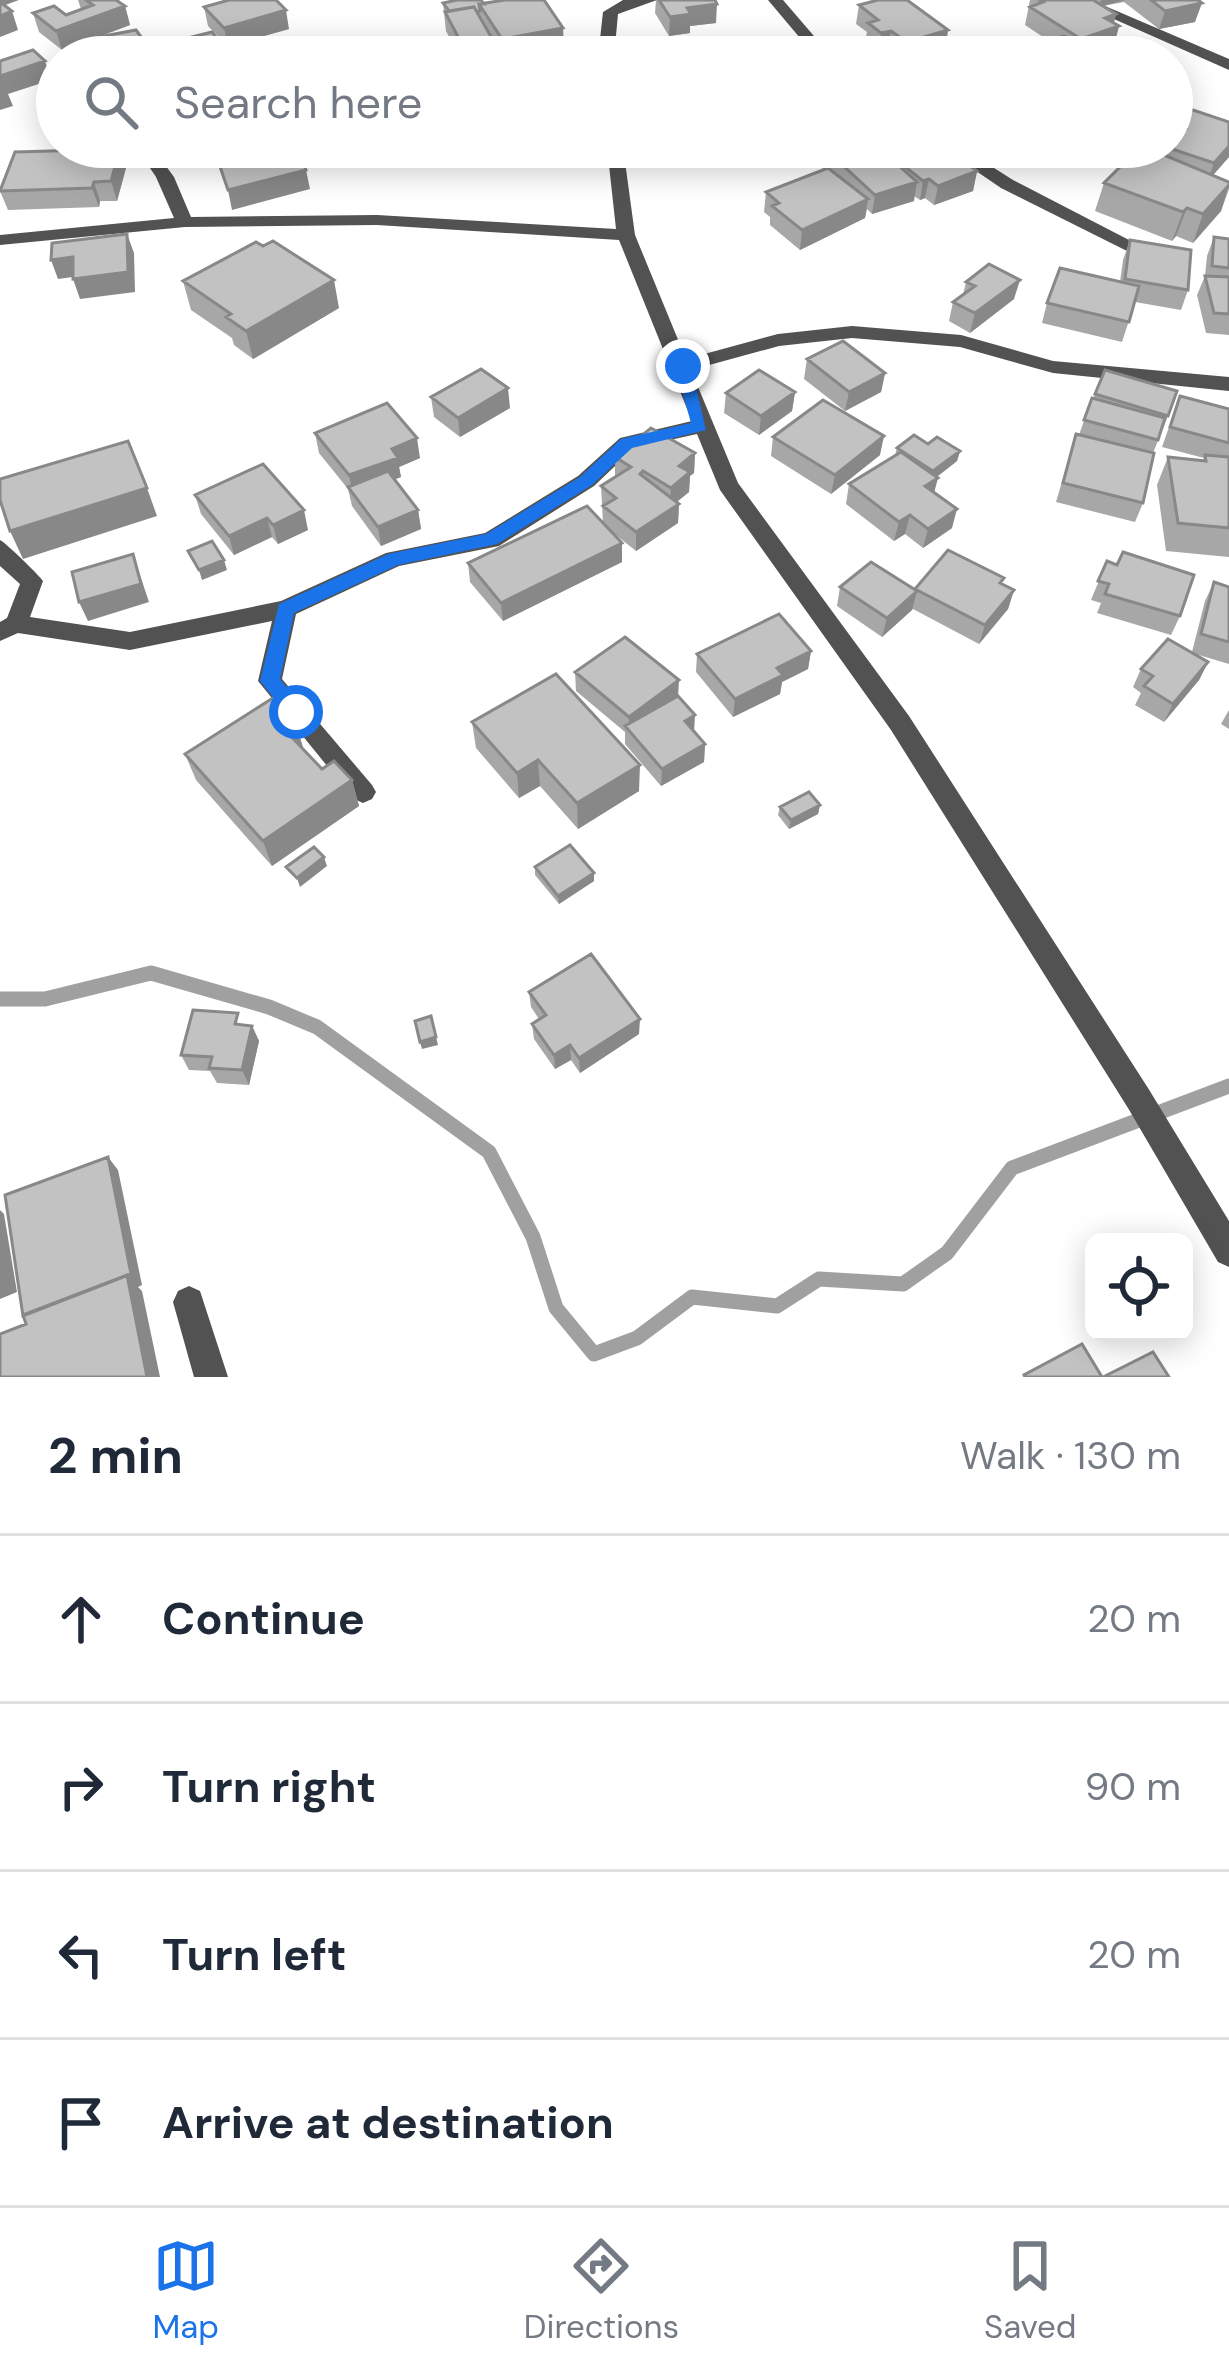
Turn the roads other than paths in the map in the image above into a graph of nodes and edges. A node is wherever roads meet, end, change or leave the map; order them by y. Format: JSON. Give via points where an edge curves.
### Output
{"nodes":[{"id":1,"x":650,"y":0,"type":"edge"},
{"id":2,"x":776,"y":0,"type":"edge"},
{"id":3,"x":1078,"y":0,"type":"edge"},
{"id":4,"x":608,"y":36,"type":"edge"},
{"id":5,"x":806,"y":36,"type":"edge"},
{"id":6,"x":1162,"y":36,"type":"edge"},
{"id":7,"x":1193,"y":50,"type":"edge"},
{"id":8,"x":1229,"y":65,"type":"edge"},
{"id":9,"x":158,"y":168,"type":"edge"},
{"id":10,"x":618,"y":168,"type":"edge"},
{"id":11,"x":982,"y":168,"type":"edge"},
{"id":12,"x":185,"y":222,"type":"junction"},
{"id":13,"x":626,"y":235,"type":"junction"},
{"id":14,"x":0,"y":240,"type":"edge"},
{"id":15,"x":1149,"y":255,"type":"edge"},
{"id":16,"x":683,"y":366,"type":"junction"},
{"id":17,"x":1229,"y":384,"type":"edge"},
{"id":18,"x":700,"y":426,"type":"junction"},
{"id":19,"x":0,"y":548,"type":"edge"},
{"id":20,"x":286,"y":609,"type":"junction"},
{"id":21,"x":8,"y":628,"type":"edge"},
{"id":22,"x":363,"y":792,"type":"dead end"},
{"id":23,"x":1229,"y":1251,"type":"edge"},
{"id":24,"x":189,"y":1302,"type":"dead end"},
{"id":25,"x":211,"y":1377,"type":"edge"}],
"edges":[{"from":1,"to":4,"type":"street","via":[[611,12]]},
{"from":2,"to":5,"type":"street"},
{"from":3,"to":6,"type":"street"},
{"from":7,"to":8,"type":"street"},
{"from":9,"to":12,"type":"street"},
{"from":10,"to":13,"type":"street"},
{"from":11,"to":15,"type":"street"},
{"from":12,"to":13,"type":"street","via":[[377,220]]},
{"from":12,"to":14,"type":"street"},
{"from":13,"to":16,"type":"street"},
{"from":16,"to":17,"type":"street","via":[[778,340],[852,332],[961,341],[1053,367]]},
{"from":16,"to":18,"type":"street"},
{"from":18,"to":20,"type":"street","via":[[627,443],[586,481],[490,540],[394,559]]},
{"from":18,"to":23,"type":"street","via":[[728,485],[900,723]]},
{"from":19,"to":21,"type":"street","via":[[32,581]]},
{"from":20,"to":21,"type":"street","via":[[130,641]]},
{"from":20,"to":22,"type":"street","via":[[270,681]]},
{"from":24,"to":25,"type":"street"}]}
